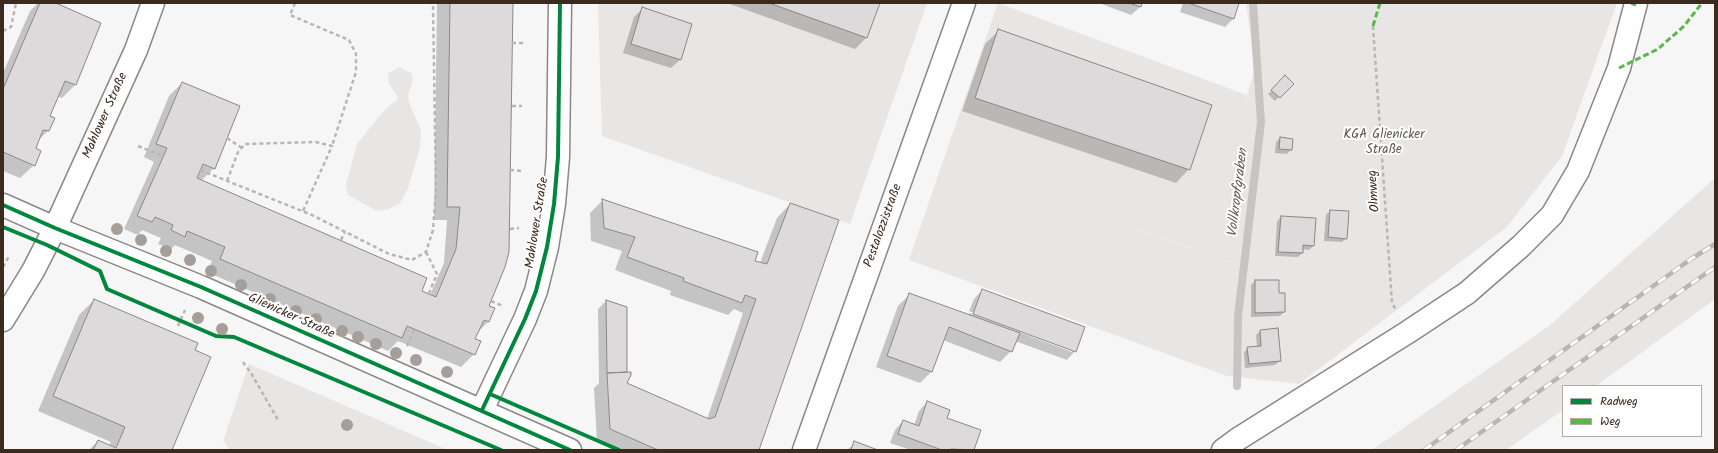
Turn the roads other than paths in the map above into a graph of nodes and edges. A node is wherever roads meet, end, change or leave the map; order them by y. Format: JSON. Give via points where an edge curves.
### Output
{"nodes":[{"id":1,"x":153,"y":3,"type":"edge"},
{"id":2,"x":560,"y":3,"type":"edge"},
{"id":3,"x":964,"y":3,"type":"edge"},
{"id":4,"x":1636,"y":3,"type":"edge"},
{"id":5,"x":3,"y":204,"type":"edge"},
{"id":6,"x":55,"y":228,"type":"junction"},
{"id":7,"x":3,"y":320,"type":"edge"},
{"id":8,"x":482,"y":410,"type":"junction"},
{"id":9,"x":570,"y":450,"type":"edge"},
{"id":10,"x":804,"y":450,"type":"edge"},
{"id":11,"x":1223,"y":450,"type":"edge"}],
"edges":[{"from":1,"to":6,"type":"street","name":"Mahlower Straße","via":[[136,50]]},
{"from":2,"to":8,"type":"street","name":"Mahlower Straße","via":[[558,158],[547,247],[536,291],[525,319]]},
{"from":3,"to":10,"type":"street","name":"Pestalozzistraße"},
{"from":4,"to":11,"type":"street","via":[[1619,68],[1578,171],[1552,215],[1467,293]]},
{"from":5,"to":6,"type":"street","name":"Glienicker Straße"},
{"from":6,"to":7,"type":"street","name":"Mahlower Straße","via":[[33,271]]},
{"from":6,"to":8,"type":"street","name":"Glienicker Straße","via":[[201,288]]},
{"from":8,"to":9,"type":"street","name":"Glienicker Straße"}]}
